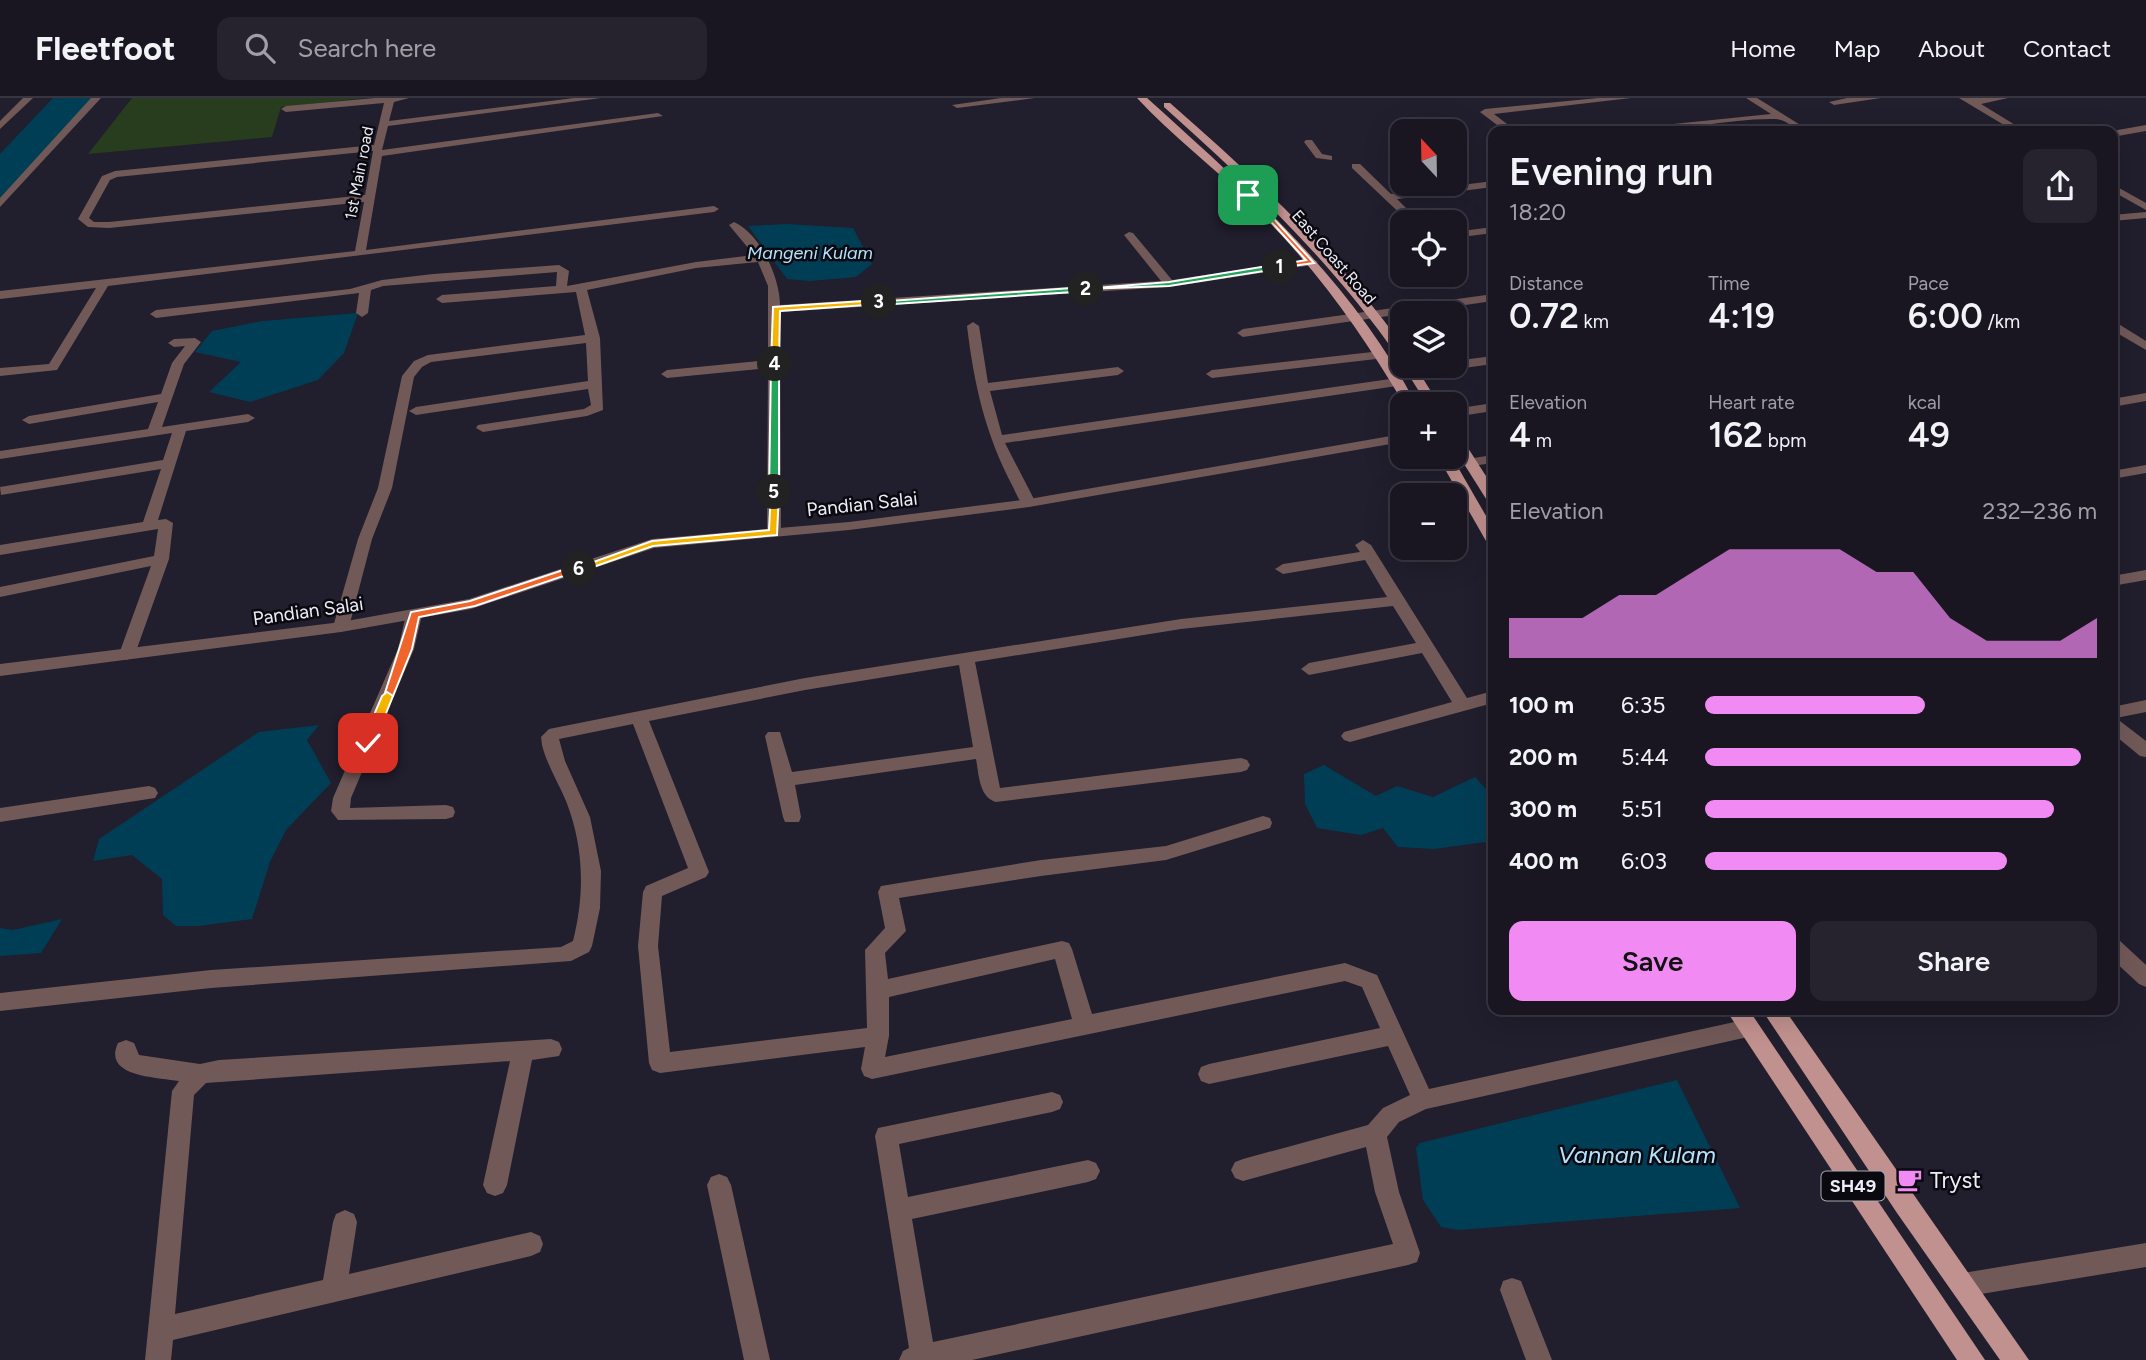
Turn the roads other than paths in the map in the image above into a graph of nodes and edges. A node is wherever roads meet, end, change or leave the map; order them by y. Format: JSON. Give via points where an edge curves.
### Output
{"nodes":[{"id":1,"x":28,"y":98,"type":"edge"},
{"id":2,"x":96,"y":98,"type":"edge"},
{"id":3,"x":404,"y":98,"type":"edge"},
{"id":4,"x":596,"y":98,"type":"edge"},
{"id":5,"x":1030,"y":98,"type":"edge"},
{"id":6,"x":1142,"y":98,"type":"edge"},
{"id":7,"x":1159,"y":98,"type":"edge"},
{"id":8,"x":1626,"y":98,"type":"edge"},
{"id":9,"x":1751,"y":98,"type":"edge"},
{"id":10,"x":1876,"y":98,"type":"edge"},
{"id":11,"x":2003,"y":98,"type":"edge"},
{"id":12,"x":390,"y":99,"type":"edge"},
{"id":13,"x":1969,"y":100,"type":"edge"},
{"id":14,"x":1834,"y":102,"type":"dead end"},
{"id":15,"x":957,"y":105,"type":"dead end"},
{"id":16,"x":286,"y":109,"type":"dead end"},
{"id":17,"x":658,"y":116,"type":"dead end"},
{"id":18,"x":1779,"y":116,"type":"junction"},
{"id":19,"x":519,"y":117,"type":"edge"},
{"id":20,"x":385,"y":124,"type":"junction"},
{"id":21,"x":0,"y":126,"type":"edge"},
{"id":22,"x":1504,"y":126,"type":"edge"},
{"id":23,"x":1682,"y":126,"type":"edge"},
{"id":24,"x":1796,"y":126,"type":"edge"},
{"id":25,"x":2012,"y":126,"type":"edge"},
{"id":26,"x":2146,"y":128,"type":"edge"},
{"id":27,"x":2118,"y":133,"type":"edge"},
{"id":28,"x":1309,"y":142,"type":"dead end"},
{"id":29,"x":377,"y":151,"type":"junction"},
{"id":30,"x":1329,"y":158,"type":"dead end"},
{"id":31,"x":1356,"y":166,"type":"dead end"},
{"id":32,"x":1488,"y":185,"type":"edge"},
{"id":33,"x":2118,"y":191,"type":"edge"},
{"id":34,"x":1390,"y":197,"type":"junction"},
{"id":35,"x":370,"y":198,"type":"junction"},
{"id":36,"x":0,"y":204,"type":"edge"},
{"id":37,"x":2146,"y":207,"type":"edge"},
{"id":38,"x":714,"y":209,"type":"dead end"},
{"id":39,"x":1403,"y":210,"type":"edge"},
{"id":40,"x":2146,"y":215,"type":"edge"},
{"id":41,"x":2118,"y":217,"type":"edge"},
{"id":42,"x":733,"y":225,"type":"dead end"},
{"id":43,"x":1488,"y":231,"type":"edge"},
{"id":44,"x":1467,"y":233,"type":"edge"},
{"id":45,"x":1129,"y":235,"type":"dead end"},
{"id":46,"x":360,"y":254,"type":"junction"},
{"id":47,"x":762,"y":258,"type":"junction"},
{"id":48,"x":1312,"y":262,"type":"junction"},
{"id":49,"x":105,"y":282,"type":"junction"},
{"id":50,"x":1169,"y":284,"type":"junction"},
{"id":51,"x":580,"y":288,"type":"junction"},
{"id":52,"x":365,"y":289,"type":"junction"},
{"id":53,"x":561,"y":290,"type":"junction"},
{"id":54,"x":0,"y":295,"type":"edge"},
{"id":55,"x":1488,"y":298,"type":"edge"},
{"id":56,"x":442,"y":299,"type":"dead end"},
{"id":57,"x":776,"y":309,"type":"junction"},
{"id":58,"x":362,"y":313,"type":"dead end"},
{"id":59,"x":156,"y":314,"type":"dead end"},
{"id":60,"x":1376,"y":315,"type":"junction"},
{"id":61,"x":1357,"y":317,"type":"junction"},
{"id":62,"x":973,"y":326,"type":"dead end"},
{"id":63,"x":1243,"y":333,"type":"dead end"},
{"id":64,"x":2118,"y":333,"type":"edge"},
{"id":65,"x":1390,"y":336,"type":"edge"},
{"id":66,"x":594,"y":338,"type":"junction"},
{"id":67,"x":174,"y":343,"type":"dead end"},
{"id":68,"x":2146,"y":346,"type":"edge"},
{"id":69,"x":1381,"y":355,"type":"junction"},
{"id":70,"x":1488,"y":361,"type":"edge"},
{"id":71,"x":775,"y":363,"type":"junction"},
{"id":72,"x":1467,"y":364,"type":"edge"},
{"id":73,"x":1118,"y":371,"type":"dead end"},
{"id":74,"x":0,"y":372,"type":"edge"},
{"id":75,"x":667,"y":374,"type":"dead end"},
{"id":76,"x":1212,"y":374,"type":"dead end"},
{"id":77,"x":1397,"y":382,"type":"junction"},
{"id":78,"x":593,"y":384,"type":"junction"},
{"id":79,"x":981,"y":388,"type":"junction"},
{"id":80,"x":1403,"y":392,"type":"edge"},
{"id":81,"x":165,"y":397,"type":"junction"},
{"id":82,"x":2146,"y":397,"type":"edge"},
{"id":83,"x":2118,"y":402,"type":"edge"},
{"id":84,"x":1488,"y":408,"type":"edge"},
{"id":85,"x":416,"y":411,"type":"dead end"},
{"id":86,"x":1467,"y":411,"type":"edge"},
{"id":87,"x":248,"y":418,"type":"dead end"},
{"id":88,"x":29,"y":420,"type":"dead end"},
{"id":89,"x":181,"y":428,"type":"junction"},
{"id":90,"x":484,"y":428,"type":"dead end"},
{"id":91,"x":154,"y":432,"type":"junction"},
{"id":92,"x":997,"y":440,"type":"junction"},
{"id":93,"x":1390,"y":440,"type":"edge"},
{"id":94,"x":0,"y":454,"type":"edge"},
{"id":95,"x":1467,"y":455,"type":"edge"},
{"id":96,"x":1488,"y":460,"type":"edge"},
{"id":97,"x":1472,"y":462,"type":"junction"},
{"id":98,"x":169,"y":463,"type":"junction"},
{"id":99,"x":1452,"y":469,"type":"edge"},
{"id":100,"x":2146,"y":469,"type":"edge"},
{"id":101,"x":2118,"y":474,"type":"edge"},
{"id":102,"x":1488,"y":490,"type":"edge"},
{"id":103,"x":1,"y":491,"type":"edge"},
{"id":104,"x":1029,"y":503,"type":"junction"},
{"id":105,"x":149,"y":526,"type":"junction"},
{"id":106,"x":1488,"y":532,"type":"edge"},
{"id":107,"x":774,"y":533,"type":"junction"},
{"id":108,"x":0,"y":550,"type":"edge"},
{"id":109,"x":160,"y":559,"type":"junction"},
{"id":110,"x":1283,"y":569,"type":"dead end"},
{"id":111,"x":2146,"y":575,"type":"edge"},
{"id":112,"x":2118,"y":580,"type":"edge"},
{"id":113,"x":0,"y":592,"type":"edge"},
{"id":114,"x":1395,"y":601,"type":"junction"},
{"id":115,"x":414,"y":614,"type":"junction"},
{"id":116,"x":341,"y":627,"type":"junction"},
{"id":117,"x":1425,"y":647,"type":"junction"},
{"id":118,"x":127,"y":654,"type":"junction"},
{"id":119,"x":966,"y":660,"type":"junction"},
{"id":120,"x":1308,"y":669,"type":"dead end"},
{"id":121,"x":0,"y":670,"type":"edge"},
{"id":122,"x":1488,"y":698,"type":"edge"},
{"id":123,"x":1462,"y":705,"type":"junction"},
{"id":124,"x":2146,"y":706,"type":"edge"},
{"id":125,"x":2118,"y":712,"type":"edge"},
{"id":126,"x":639,"y":717,"type":"junction"},
{"id":127,"x":2118,"y":728,"type":"edge"},
{"id":128,"x":774,"y":736,"type":"dead end"},
{"id":129,"x":1350,"y":736,"type":"dead end"},
{"id":130,"x":2146,"y":751,"type":"edge"},
{"id":131,"x":984,"y":752,"type":"junction"},
{"id":132,"x":1241,"y":765,"type":"dead end"},
{"id":133,"x":785,"y":780,"type":"junction"},
{"id":134,"x":149,"y":793,"type":"dead end"},
{"id":135,"x":446,"y":812,"type":"dead end"},
{"id":136,"x":0,"y":815,"type":"edge"},
{"id":137,"x":792,"y":817,"type":"dead end"},
{"id":138,"x":1263,"y":823,"type":"dead end"},
{"id":139,"x":2118,"y":952,"type":"edge"},
{"id":140,"x":2146,"y":978,"type":"edge"},
{"id":141,"x":878,"y":990,"type":"junction"},
{"id":142,"x":0,"y":1002,"type":"edge"},
{"id":143,"x":1776,"y":1015,"type":"edge"},
{"id":144,"x":1743,"y":1019,"type":"edge"},
{"id":145,"x":1085,"y":1026,"type":"junction"},
{"id":146,"x":1394,"y":1035,"type":"junction"},
{"id":147,"x":877,"y":1037,"type":"junction"},
{"id":148,"x":551,"y":1049,"type":"dead end"},
{"id":149,"x":126,"y":1050,"type":"dead end"},
{"id":150,"x":523,"y":1051,"type":"junction"},
{"id":151,"x":201,"y":1074,"type":"junction"},
{"id":152,"x":1209,"y":1074,"type":"dead end"},
{"id":153,"x":1423,"y":1100,"type":"junction"},
{"id":154,"x":1052,"y":1102,"type":"dead end"},
{"id":155,"x":1375,"y":1134,"type":"junction"},
{"id":156,"x":1243,"y":1170,"type":"dead end"},
{"id":157,"x":1088,"y":1171,"type":"dead end"},
{"id":158,"x":495,"y":1185,"type":"dead end"},
{"id":159,"x":719,"y":1185,"type":"dead end"},
{"id":160,"x":900,"y":1210,"type":"junction"},
{"id":161,"x":345,"y":1222,"type":"dead end"},
{"id":162,"x":531,"y":1244,"type":"dead end"},
{"id":163,"x":2146,"y":1255,"type":"edge"},
{"id":164,"x":1963,"y":1285,"type":"junction"},
{"id":165,"x":334,"y":1290,"type":"junction"},
{"id":166,"x":1512,"y":1290,"type":"dead end"},
{"id":167,"x":162,"y":1330,"type":"junction"},
{"id":168,"x":918,"y":1359,"type":"edge"},
{"id":169,"x":159,"y":1360,"type":"edge"},
{"id":170,"x":757,"y":1360,"type":"edge"},
{"id":171,"x":1539,"y":1360,"type":"edge"},
{"id":172,"x":1972,"y":1360,"type":"edge"},
{"id":173,"x":2016,"y":1360,"type":"edge"}],
"edges":[{"from":1,"to":21,"type":"street"},
{"from":2,"to":36,"type":"street"},
{"from":3,"to":12,"type":"street"},
{"from":4,"to":19,"type":"street"},
{"from":5,"to":15,"type":"street"},
{"from":6,"to":48,"type":"main road","name":"East Coast Road","via":[[1248,195]]},
{"from":7,"to":60,"type":"main road","name":"East Coast Road","via":[[1264,193]]},
{"from":8,"to":22,"type":"street","via":[[1485,112]]},
{"from":9,"to":18,"type":"street"},
{"from":10,"to":14,"type":"street"},
{"from":11,"to":13,"type":"street"},
{"from":12,"to":16,"type":"street"},
{"from":12,"to":20,"type":"street","name":"1st Main road"},
{"from":13,"to":25,"type":"street"},
{"from":17,"to":19,"type":"street"},
{"from":18,"to":23,"type":"street"},
{"from":18,"to":24,"type":"street"},
{"from":19,"to":20,"type":"street"},
{"from":19,"to":29,"type":"street"},
{"from":20,"to":29,"type":"street","name":"1st Main road"},
{"from":26,"to":27,"type":"street"},
{"from":28,"to":30,"type":"street","via":[[1319,156]]},
{"from":29,"to":35,"type":"street","name":"1st Main road"},
{"from":29,"to":35,"type":"street","via":[[116,174],[106,178],[83,219],[92,225],[109,225]]},
{"from":31,"to":34,"type":"street"},
{"from":32,"to":34,"type":"street"},
{"from":33,"to":37,"type":"street"},
{"from":34,"to":39,"type":"street"},
{"from":35,"to":46,"type":"street","name":"1st Main road"},
{"from":38,"to":46,"type":"street"},
{"from":40,"to":41,"type":"street"},
{"from":42,"to":47,"type":"street"},
{"from":43,"to":44,"type":"street"},
{"from":45,"to":50,"type":"street"},
{"from":46,"to":49,"type":"street"},
{"from":47,"to":51,"type":"street","via":[[696,265]]},
{"from":47,"to":57,"type":"street","via":[[772,278]]},
{"from":48,"to":50,"type":"street"},
{"from":48,"to":61,"type":"main road","name":"East Coast Road"},
{"from":49,"to":54,"type":"street"},
{"from":49,"to":74,"type":"street","via":[[53,367]]},
{"from":50,"to":57,"type":"street"},
{"from":51,"to":53,"type":"street"},
{"from":51,"to":66,"type":"street","via":[[590,310]]},
{"from":52,"to":53,"type":"street","via":[[433,277],[559,268],[563,271]]},
{"from":52,"to":58,"type":"street"},
{"from":52,"to":59,"type":"street"},
{"from":53,"to":56,"type":"street"},
{"from":55,"to":60,"type":"street"},
{"from":57,"to":71,"type":"street"},
{"from":60,"to":61,"type":"street"},
{"from":60,"to":65,"type":"main road","name":"East Coast Road"},
{"from":61,"to":63,"type":"street"},
{"from":61,"to":69,"type":"main road","name":"East Coast Road"},
{"from":62,"to":79,"type":"street"},
{"from":64,"to":68,"type":"street"},
{"from":66,"to":78,"type":"street"},
{"from":66,"to":116,"type":"street","via":[[418,364],[408,376],[385,488],[365,539]]},
{"from":67,"to":81,"type":"street","via":[[195,342],[178,363]]},
{"from":69,"to":76,"type":"street"},
{"from":69,"to":77,"type":"main road","name":"East Coast Road"},
{"from":70,"to":72,"type":"street"},
{"from":71,"to":75,"type":"street"},
{"from":71,"to":107,"type":"street"},
{"from":73,"to":79,"type":"street"},
{"from":77,"to":80,"type":"main road","name":"East Coast Road"},
{"from":77,"to":92,"type":"street"},
{"from":78,"to":85,"type":"street"},
{"from":78,"to":90,"type":"street","via":[[596,410]]},
{"from":79,"to":92,"type":"street"},
{"from":81,"to":88,"type":"street"},
{"from":81,"to":91,"type":"street"},
{"from":82,"to":83,"type":"street"},
{"from":84,"to":86,"type":"street"},
{"from":87,"to":89,"type":"street"},
{"from":89,"to":91,"type":"street"},
{"from":89,"to":98,"type":"street"},
{"from":91,"to":94,"type":"street"},
{"from":92,"to":104,"type":"street"},
{"from":93,"to":104,"type":"street","name":"Pandian Salai"},
{"from":95,"to":97,"type":"main road"},
{"from":96,"to":97,"type":"street"},
{"from":97,"to":102,"type":"main road"},
{"from":98,"to":103,"type":"street"},
{"from":98,"to":105,"type":"street"},
{"from":99,"to":106,"type":"main road"},
{"from":100,"to":101,"type":"street"},
{"from":104,"to":107,"type":"street","name":"Pandian Salai"},
{"from":105,"to":108,"type":"street"},
{"from":105,"to":109,"type":"street","via":[[166,523]]},
{"from":107,"to":115,"type":"street","name":"Pandian Salai","via":[[652,544],[471,604]]},
{"from":109,"to":113,"type":"street"},
{"from":109,"to":118,"type":"street"},
{"from":110,"to":114,"type":"street","via":[[1366,550]]},
{"from":111,"to":112,"type":"street"},
{"from":114,"to":117,"type":"street"},
{"from":114,"to":119,"type":"street","via":[[1181,624]]},
{"from":115,"to":116,"type":"street","name":"Pandian Salai"},
{"from":115,"to":135,"type":"street","via":[[406,649],[340,811],[345,815]]},
{"from":116,"to":118,"type":"street","name":"Pandian Salai"},
{"from":117,"to":120,"type":"street"},
{"from":117,"to":123,"type":"street"},
{"from":118,"to":121,"type":"street","name":"Pandian Salai"},
{"from":119,"to":126,"type":"street","via":[[805,684]]},
{"from":119,"to":131,"type":"street"},
{"from":122,"to":123,"type":"street"},
{"from":123,"to":129,"type":"street"},
{"from":124,"to":125,"type":"street"},
{"from":126,"to":142,"type":"street","via":[[550,737],[590,847],[594,901],[579,950],[553,957],[211,979]]},
{"from":126,"to":147,"type":"street","via":[[698,872],[653,892],[648,946],[660,1063]]},
{"from":127,"to":130,"type":"street"},
{"from":128,"to":133,"type":"street"},
{"from":131,"to":132,"type":"street","via":[[990,789],[996,795]]},
{"from":131,"to":133,"type":"street"},
{"from":133,"to":137,"type":"street"},
{"from":134,"to":136,"type":"street"},
{"from":138,"to":141,"type":"street","via":[[1166,853],[888,892],[896,931],[875,950]]},
{"from":139,"to":140,"type":"street"},
{"from":141,"to":145,"type":"street","via":[[1062,949]]},
{"from":141,"to":147,"type":"street"},
{"from":143,"to":164,"type":"main road","number":"SH49"},
{"from":144,"to":153,"type":"street"},
{"from":144,"to":172,"type":"main road","number":"SH49"},
{"from":145,"to":146,"type":"street","via":[[1345,972],[1370,981]]},
{"from":145,"to":147,"type":"street","via":[[872,1069]]},
{"from":146,"to":152,"type":"street"},
{"from":146,"to":153,"type":"street"},
{"from":148,"to":150,"type":"street"},
{"from":149,"to":151,"type":"street","via":[[126,1059],[135,1064]]},
{"from":150,"to":151,"type":"street"},
{"from":150,"to":158,"type":"street"},
{"from":151,"to":167,"type":"street","via":[[183,1091]]},
{"from":153,"to":155,"type":"street","via":[[1391,1115]]},
{"from":154,"to":160,"type":"street","via":[[886,1136]]},
{"from":155,"to":156,"type":"street"},
{"from":155,"to":168,"type":"street","via":[[1387,1192],[1408,1253]]},
{"from":157,"to":160,"type":"street"},
{"from":159,"to":170,"type":"street"},
{"from":160,"to":168,"type":"street"},
{"from":161,"to":165,"type":"street"},
{"from":162,"to":165,"type":"street"},
{"from":163,"to":164,"type":"street"},
{"from":164,"to":173,"type":"main road","number":"SH49"},
{"from":165,"to":167,"type":"street"},
{"from":166,"to":171,"type":"street"},
{"from":167,"to":169,"type":"street"}]}
